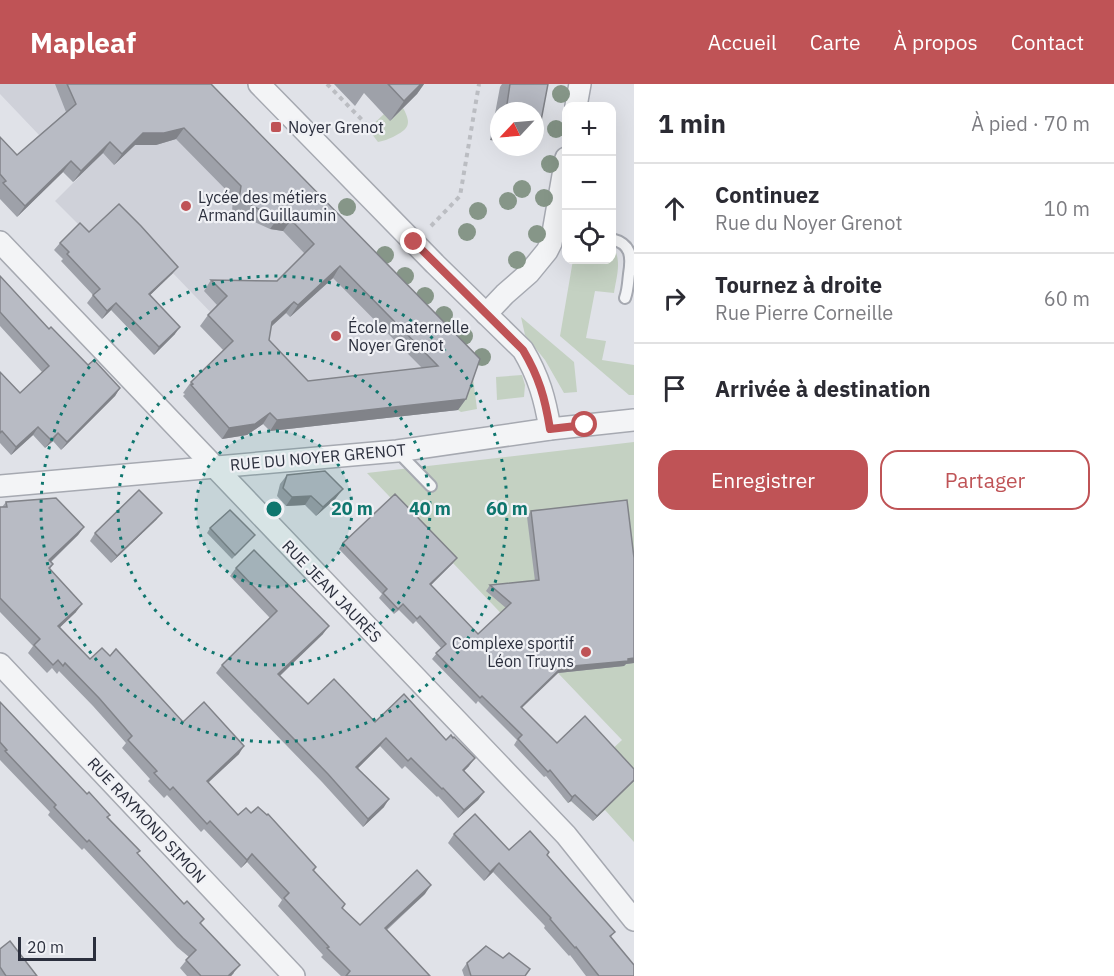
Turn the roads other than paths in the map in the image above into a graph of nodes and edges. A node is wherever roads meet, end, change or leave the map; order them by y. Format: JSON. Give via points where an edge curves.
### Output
{"nodes":[{"id":1,"x":259,"y":84,"type":"edge"},
{"id":2,"x":580,"y":84,"type":"edge"},
{"id":3,"x":577,"y":102,"type":"edge"},
{"id":4,"x":562,"y":202,"type":"edge"},
{"id":5,"x":616,"y":240,"type":"edge"},
{"id":6,"x":0,"y":242,"type":"edge"},
{"id":7,"x":625,"y":298,"type":"dead end"},
{"id":8,"x":486,"y":314,"type":"junction"},
{"id":9,"x":634,"y":420,"type":"edge"},
{"id":10,"x":550,"y":429,"type":"junction"},
{"id":11,"x":397,"y":451,"type":"junction"},
{"id":12,"x":214,"y":467,"type":"junction"},
{"id":13,"x":0,"y":486,"type":"edge"},
{"id":14,"x":431,"y":486,"type":"dead end"},
{"id":15,"x":0,"y":664,"type":"edge"},
{"id":16,"x":634,"y":920,"type":"edge"},
{"id":17,"x":294,"y":976,"type":"edge"}],
"edges":[{"from":1,"to":8,"type":"street"},
{"from":2,"to":3,"type":"street"},
{"from":4,"to":8,"type":"street","via":[[559,228],[547,251]]},
{"from":5,"to":7,"type":"lane","via":[[623,243],[631,259]]},
{"from":6,"to":12,"type":"street","name":"RUE JEAN JAURÈS"},
{"from":8,"to":10,"type":"street","via":[[523,350],[531,364],[542,390]]},
{"from":9,"to":10,"type":"street","name":"RUE DU NOYER GRENOT"},
{"from":10,"to":11,"type":"street","name":"RUE DU NOYER GRENOT"},
{"from":11,"to":12,"type":"street","name":"RUE DU NOYER GRENOT"},
{"from":11,"to":14,"type":"lane"},
{"from":12,"to":13,"type":"street","name":"RUE DU NOYER GRENOT"},
{"from":12,"to":16,"type":"street","name":"RUE JEAN JAURÈS","via":[[566,835]]},
{"from":15,"to":17,"type":"street","name":"RUE RAYMOND SIMON"}]}
